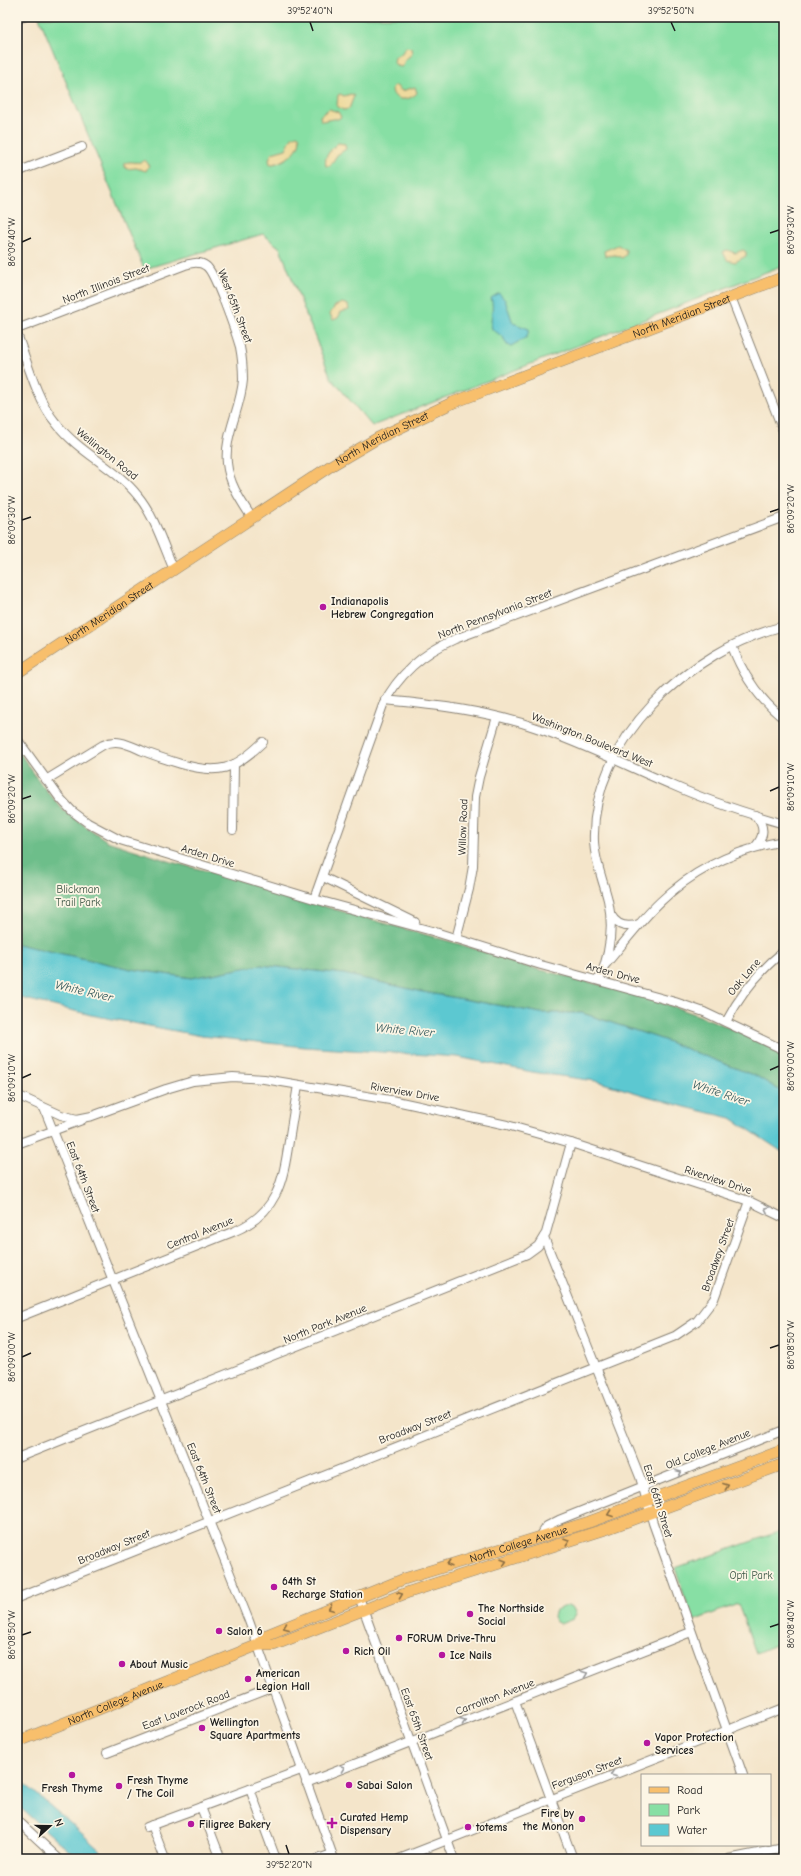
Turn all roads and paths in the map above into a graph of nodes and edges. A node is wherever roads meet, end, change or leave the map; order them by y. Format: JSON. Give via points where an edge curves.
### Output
{"nodes":[{"id":1,"x":24,"y":17,"type":"edge"},
{"id":2,"x":17,"y":19,"type":"edge"},
{"id":3,"x":82,"y":147,"type":"dead end"},
{"id":4,"x":17,"y":172,"type":"edge"},
{"id":5,"x":203,"y":264,"type":"joint"},
{"id":6,"x":784,"y":277,"type":"edge"},
{"id":7,"x":731,"y":297,"type":"junction"},
{"id":8,"x":17,"y":329,"type":"edge"},
{"id":9,"x":17,"y":334,"type":"edge"},
{"id":10,"x":784,"y":433,"type":"edge"},
{"id":11,"x":784,"y":517,"type":"edge"},
{"id":12,"x":252,"y":518,"type":"junction"},
{"id":13,"x":174,"y":570,"type":"junction"},
{"id":14,"x":784,"y":626,"type":"edge"},
{"id":15,"x":732,"y":646,"type":"junction"},
{"id":16,"x":17,"y":674,"type":"edge"},
{"id":17,"x":385,"y":700,"type":"junction"},
{"id":18,"x":497,"y":717,"type":"junction"},
{"id":19,"x":784,"y":719,"type":"edge"},
{"id":20,"x":17,"y":739,"type":"edge"},
{"id":21,"x":263,"y":742,"type":"dead end"},
{"id":22,"x":614,"y":758,"type":"junction"},
{"id":23,"x":234,"y":764,"type":"junction"},
{"id":24,"x":46,"y":780,"type":"junction"},
{"id":25,"x":755,"y":815,"type":"junction"},
{"id":26,"x":784,"y":824,"type":"edge"},
{"id":27,"x":233,"y":830,"type":"dead end"},
{"id":28,"x":784,"y":841,"type":"edge"},
{"id":29,"x":755,"y":847,"type":"junction"},
{"id":30,"x":323,"y":877,"type":"junction"},
{"id":31,"x":314,"y":899,"type":"junction"},
{"id":32,"x":611,"y":915,"type":"junction"},
{"id":33,"x":640,"y":924,"type":"junction"},
{"id":34,"x":432,"y":931,"type":"junction"},
{"id":35,"x":456,"y":939,"type":"junction"},
{"id":36,"x":784,"y":951,"type":"edge"},
{"id":37,"x":606,"y":964,"type":"junction"},
{"id":38,"x":599,"y":980,"type":"junction"},
{"id":39,"x":726,"y":1022,"type":"junction"},
{"id":40,"x":784,"y":1050,"type":"edge"},
{"id":41,"x":298,"y":1085,"type":"junction"},
{"id":42,"x":17,"y":1095,"type":"edge"},
{"id":43,"x":44,"y":1108,"type":"junction"},
{"id":44,"x":97,"y":1115,"type":"junction"},
{"id":45,"x":53,"y":1130,"type":"junction"},
{"id":46,"x":571,"y":1143,"type":"junction"},
{"id":47,"x":17,"y":1144,"type":"edge"},
{"id":48,"x":749,"y":1201,"type":"junction"},
{"id":49,"x":784,"y":1218,"type":"edge"},
{"id":50,"x":544,"y":1237,"type":"junction"},
{"id":51,"x":112,"y":1280,"type":"junction"},
{"id":52,"x":17,"y":1318,"type":"edge"},
{"id":53,"x":597,"y":1368,"type":"junction"},
{"id":54,"x":161,"y":1401,"type":"junction"},
{"id":55,"x":784,"y":1430,"type":"edge"},
{"id":56,"x":784,"y":1450,"type":"edge"},
{"id":57,"x":17,"y":1458,"type":"edge"},
{"id":58,"x":784,"y":1464,"type":"edge"},
{"id":59,"x":643,"y":1487,"type":"junction"},
{"id":60,"x":646,"y":1501,"type":"junction"},
{"id":61,"x":650,"y":1513,"type":"junction"},
{"id":62,"x":209,"y":1522,"type":"junction"},
{"id":63,"x":540,"y":1537,"type":"junction"},
{"id":64,"x":359,"y":1597,"type":"junction"},
{"id":65,"x":17,"y":1598,"type":"edge"},
{"id":66,"x":363,"y":1610,"type":"junction"},
{"id":67,"x":691,"y":1632,"type":"junction"},
{"id":68,"x":258,"y":1645,"type":"junction"},
{"id":69,"x":273,"y":1688,"type":"junction"},
{"id":70,"x":515,"y":1701,"type":"junction"},
{"id":71,"x":784,"y":1708,"type":"edge"},
{"id":72,"x":728,"y":1730,"type":"junction"},
{"id":73,"x":412,"y":1741,"type":"junction"},
{"id":74,"x":17,"y":1742,"type":"edge"},
{"id":75,"x":107,"y":1753,"type":"dead end"},
{"id":76,"x":301,"y":1770,"type":"junction"},
{"id":77,"x":743,"y":1774,"type":"edge"},
{"id":78,"x":306,"y":1782,"type":"junction"},
{"id":79,"x":250,"y":1789,"type":"junction"},
{"id":80,"x":551,"y":1799,"type":"junction"},
{"id":81,"x":202,"y":1807,"type":"junction"},
{"id":82,"x":17,"y":1820,"type":"edge"},
{"id":83,"x":447,"y":1840,"type":"junction"},
{"id":84,"x":768,"y":1848,"type":"edge"},
{"id":85,"x":784,"y":1848,"type":"edge"},
{"id":86,"x":219,"y":1854,"type":"dead end"},
{"id":87,"x":333,"y":1856,"type":"edge"},
{"id":88,"x":60,"y":1859,"type":"edge"},
{"id":89,"x":165,"y":1859,"type":"edge"},
{"id":90,"x":276,"y":1859,"type":"edge"},
{"id":91,"x":318,"y":1859,"type":"edge"},
{"id":92,"x":398,"y":1859,"type":"edge"},
{"id":93,"x":454,"y":1859,"type":"edge"},
{"id":94,"x":573,"y":1859,"type":"edge"},
{"id":95,"x":728,"y":1859,"type":"edge"}],
"edges":[{"from":1,"to":2,"type":"street"},
{"from":3,"to":4,"type":"street"},
{"from":5,"to":8,"type":"street","name":"North Illinois Street","via":[[185,265]]},
{"from":5,"to":12,"type":"street","name":"West 65th Street","via":[[214,278],[240,346],[242,390],[229,440],[227,464],[234,490]]},
{"from":6,"to":7,"type":"main road","name":"North Meridian Street"},
{"from":7,"to":10,"type":"street"},
{"from":7,"to":12,"type":"main road","name":"North Meridian Street","via":[[433,411],[378,438],[332,465]]},
{"from":9,"to":13,"type":"street","name":"Wellington Road","via":[[42,398],[55,422],[81,450],[116,475],[139,496]]},
{"from":11,"to":17,"type":"street","name":"North Pennsylvania Street","via":[[445,644],[406,670]]},
{"from":12,"to":13,"type":"main road","name":"North Meridian Street"},
{"from":13,"to":16,"type":"main road","name":"North Meridian Street"},
{"from":14,"to":15,"type":"street"},
{"from":15,"to":19,"type":"street","via":[[742,670],[752,685],[768,705]]},
{"from":15,"to":22,"type":"street","via":[[695,668],[663,695],[636,725]]},
{"from":17,"to":18,"type":"street","name":"Washington Boulevard West","via":[[437,705]]},
{"from":17,"to":30,"type":"street","name":"North Pennsylvania Street"},
{"from":18,"to":22,"type":"street","name":"Washington Boulevard West","via":[[536,728]]},
{"from":18,"to":35,"type":"street","name":"Willow Road","via":[[475,797],[473,866]]},
{"from":20,"to":24,"type":"street","name":"Arden Drive"},
{"from":21,"to":23,"type":"street"},
{"from":22,"to":25,"type":"street","name":"Washington Boulevard West","via":[[673,786]]},
{"from":22,"to":32,"type":"street","via":[[597,804],[594,841],[598,869]]},
{"from":23,"to":24,"type":"street","via":[[221,770],[203,770],[154,755],[126,743],[115,742],[103,745]]},
{"from":23,"to":27,"type":"street"},
{"from":24,"to":31,"type":"street","name":"Arden Drive","via":[[76,814],[120,840]]},
{"from":25,"to":26,"type":"street","name":"Washington Boulevard West"},
{"from":25,"to":29,"type":"street","via":[[762,825],[763,832]]},
{"from":28,"to":29,"type":"street"},
{"from":29,"to":33,"type":"street","via":[[719,861],[690,878],[660,901]]},
{"from":30,"to":31,"type":"street","name":"North Pennsylvania Street"},
{"from":30,"to":34,"type":"street","name":"Arden Drive"},
{"from":31,"to":34,"type":"street","name":"Arden Drive"},
{"from":32,"to":33,"type":"street","via":[[623,926]]},
{"from":32,"to":37,"type":"street"},
{"from":33,"to":37,"type":"street"},
{"from":34,"to":35,"type":"street","name":"Arden Drive"},
{"from":35,"to":38,"type":"street","name":"Arden Drive"},
{"from":36,"to":39,"type":"street","name":"Oak Lane","via":[[760,972],[737,1001]]},
{"from":37,"to":38,"type":"street"},
{"from":38,"to":39,"type":"street","name":"Arden Drive","via":[[692,1007]]},
{"from":39,"to":40,"type":"street","name":"Arden Drive"},
{"from":41,"to":44,"type":"street","name":"Riverview Drive","via":[[247,1077],[204,1079],[176,1086]]},
{"from":41,"to":46,"type":"street","name":"Riverview Drive","via":[[423,1106]]},
{"from":41,"to":51,"type":"street","name":"Central Avenue","via":[[284,1175],[277,1194],[266,1210],[235,1231]]},
{"from":42,"to":43,"type":"street","name":"Riverview Drive"},
{"from":43,"to":44,"type":"street","name":"Riverview Drive","via":[[72,1118]]},
{"from":43,"to":45,"type":"street","name":"East 64th Street"},
{"from":44,"to":45,"type":"street"},
{"from":45,"to":47,"type":"street"},
{"from":45,"to":51,"type":"street","name":"East 64th Street"},
{"from":46,"to":48,"type":"street","name":"Riverview Drive"},
{"from":46,"to":50,"type":"street","name":"North Park Avenue"},
{"from":49,"to":48,"type":"street","name":"Riverview Drive","one_way":true},
{"from":48,"to":53,"type":"street","name":"Broadway Street","via":[[714,1299],[702,1315],[675,1336]]},
{"from":50,"to":53,"type":"street","name":"East 66th Street"},
{"from":50,"to":54,"type":"street","name":"North Park Avenue","via":[[536,1248],[522,1256]]},
{"from":51,"to":52,"type":"street","name":"Central Avenue"},
{"from":51,"to":54,"type":"street","name":"East 64th Street"},
{"from":53,"to":59,"type":"street","name":"East 66th Street"},
{"from":53,"to":62,"type":"street","name":"Broadway Street"},
{"from":54,"to":57,"type":"street","name":"North Park Avenue"},
{"from":54,"to":62,"type":"street","name":"East 64th Street"},
{"from":59,"to":55,"type":"street","name":"Old College Avenue","one_way":true},
{"from":56,"to":60,"type":"main road","name":"North College Avenue"},
{"from":61,"to":58,"type":"main road","name":"North College Avenue","one_way":true},
{"from":59,"to":60,"type":"street","name":"East 66th Street"},
{"from":59,"to":63,"type":"street","name":"Old College Avenue","via":[[547,1526]]},
{"from":60,"to":61,"type":"street","name":"East 66th Street"},
{"from":60,"to":63,"type":"main road","name":"North College Avenue","one_way":true},
{"from":66,"to":61,"type":"main road","name":"North College Avenue","one_way":true,"via":[[439,1581],[542,1550]]},
{"from":61,"to":67,"type":"street","name":"East 66th Street"},
{"from":62,"to":65,"type":"street","name":"Broadway Street"},
{"from":62,"to":68,"type":"street","name":"East 64th Street"},
{"from":63,"to":64,"type":"main road","name":"North College Avenue","one_way":true,"via":[[418,1574]]},
{"from":64,"to":66,"type":"street","name":"East 65th Street"},
{"from":64,"to":68,"type":"main road","name":"North College Avenue","one_way":true,"via":[[269,1634]]},
{"from":66,"to":68,"type":"main road","name":"North College Avenue","via":[[274,1645]]},
{"from":66,"to":73,"type":"street","name":"East 65th Street"},
{"from":70,"to":67,"type":"street","name":"Carrollton Avenue","one_way":true},
{"from":67,"to":72,"type":"street","name":"East 66th Street"},
{"from":68,"to":69,"type":"street","name":"East 64th Street"},
{"from":68,"to":74,"type":"main road","name":"North College Avenue"},
{"from":69,"to":75,"type":"street","name":"East Laverock Road"},
{"from":69,"to":76,"type":"street","name":"East 64th Street"},
{"from":73,"to":70,"type":"street","name":"Carrollton Avenue","one_way":true},
{"from":70,"to":80,"type":"street"},
{"from":71,"to":72,"type":"street","name":"Ferguson Street"},
{"from":72,"to":77,"type":"street","name":"East 66th Street"},
{"from":72,"to":80,"type":"street","name":"Ferguson Street","one_way":true},
{"from":78,"to":73,"type":"street","name":"Carrollton Avenue","one_way":true},
{"from":73,"to":83,"type":"street","name":"East 65th Street"},
{"from":76,"to":78,"type":"street","name":"East 64th Street"},
{"from":76,"to":79,"type":"street"},
{"from":78,"to":87,"type":"street","name":"East 64th Street"},
{"from":79,"to":81,"type":"street"},
{"from":79,"to":90,"type":"street"},
{"from":80,"to":83,"type":"street","name":"Ferguson Street"},
{"from":80,"to":94,"type":"street"},
{"from":81,"to":86,"type":"street"},
{"from":81,"to":89,"type":"street","via":[[150,1826]]},
{"from":82,"to":88,"type":"street"},
{"from":83,"to":92,"type":"street","name":"Ferguson Street"},
{"from":83,"to":93,"type":"street","name":"East 65th Street"},
{"from":84,"to":85,"type":"street"},
{"from":84,"to":95,"type":"street"},
{"from":87,"to":91,"type":"street"}]}
